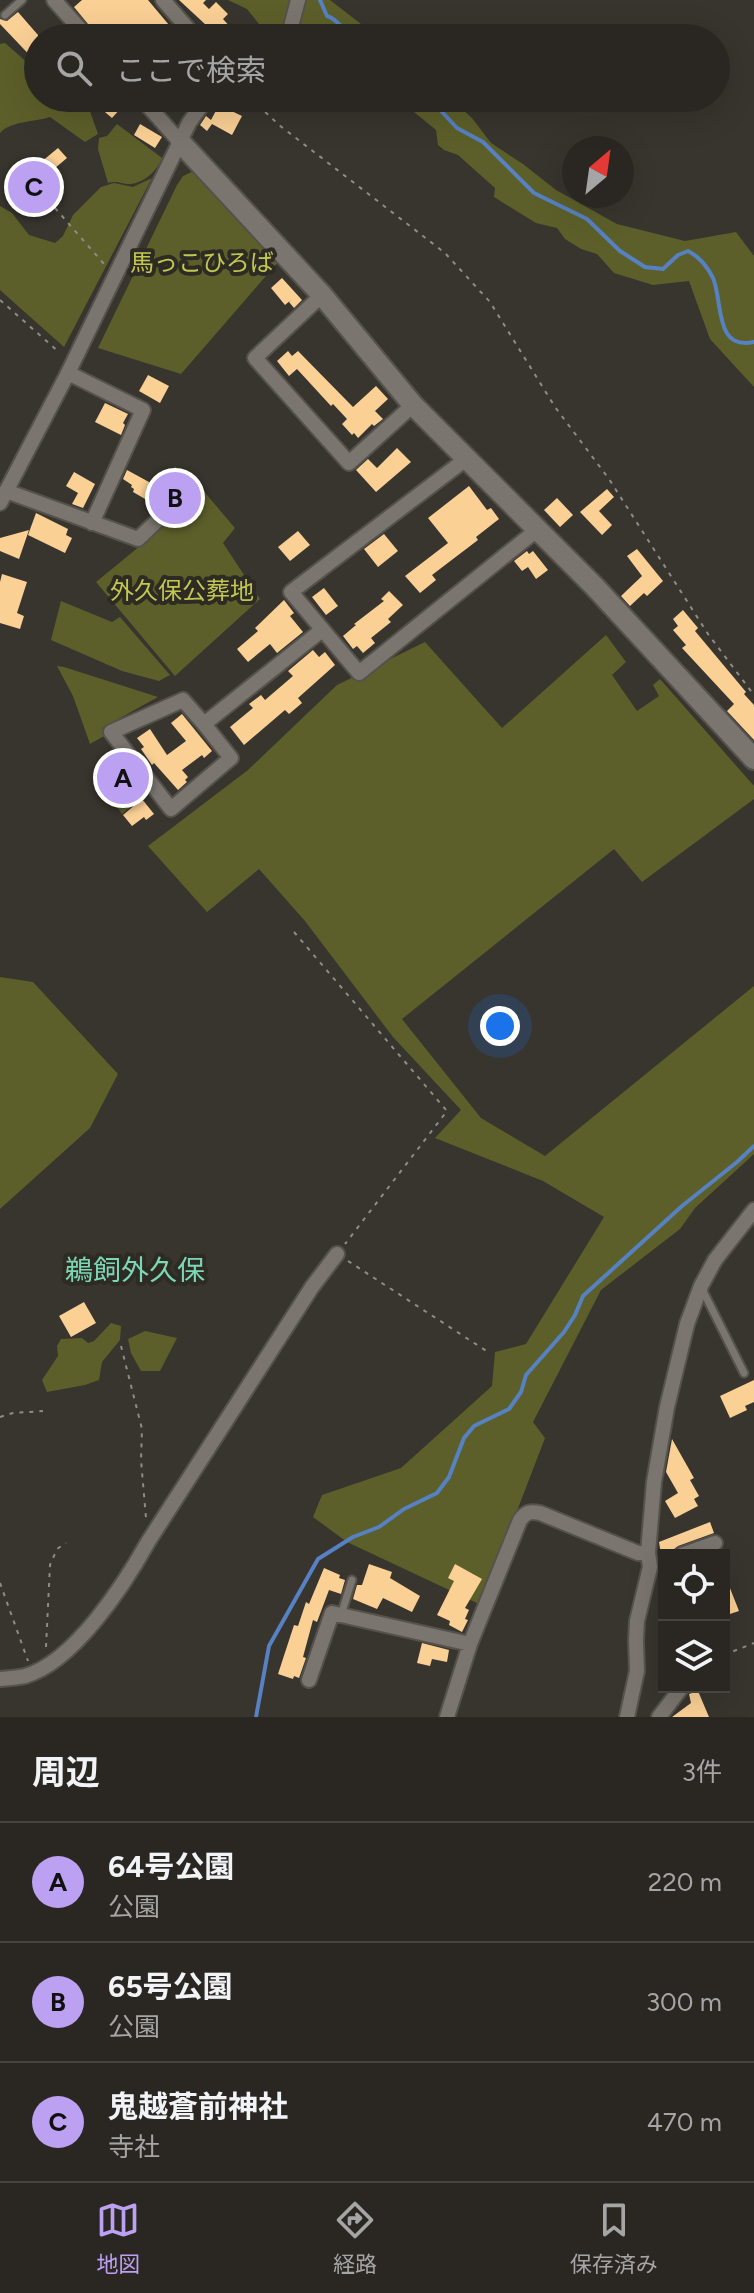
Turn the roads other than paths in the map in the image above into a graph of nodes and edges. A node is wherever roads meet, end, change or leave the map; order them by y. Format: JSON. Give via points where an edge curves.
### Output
{"nodes":[{"id":1,"x":22,"y":0,"type":"edge"},
{"id":2,"x":54,"y":0,"type":"edge"},
{"id":3,"x":163,"y":0,"type":"edge"},
{"id":4,"x":298,"y":0,"type":"edge"},
{"id":5,"x":5,"y":15,"type":"dead end"},
{"id":6,"x":75,"y":24,"type":"edge"},
{"id":7,"x":184,"y":24,"type":"edge"},
{"id":8,"x":292,"y":24,"type":"edge"},
{"id":9,"x":153,"y":112,"type":"edge"},
{"id":10,"x":197,"y":112,"type":"edge"},
{"id":11,"x":181,"y":143,"type":"junction"},
{"id":12,"x":322,"y":295,"type":"junction"},
{"id":13,"x":71,"y":368,"type":"junction"},
{"id":14,"x":413,"y":405,"type":"junction"},
{"id":15,"x":466,"y":459,"type":"junction"},
{"id":16,"x":3,"y":497,"type":"edge"},
{"id":17,"x":160,"y":518,"type":"dead end"},
{"id":18,"x":92,"y":523,"type":"junction"},
{"id":19,"x":538,"y":529,"type":"junction"},
{"id":20,"x":322,"y":630,"type":"junction"},
{"id":21,"x":204,"y":724,"type":"junction"},
{"id":22,"x":754,"y":759,"type":"edge"},
{"id":23,"x":754,"y":1210,"type":"edge"},
{"id":24,"x":337,"y":1254,"type":"road end"},
{"id":25,"x":701,"y":1286,"type":"junction"},
{"id":26,"x":744,"y":1373,"type":"dead end"},
{"id":27,"x":715,"y":1543,"type":"dead end"},
{"id":28,"x":700,"y":1549,"type":"edge"},
{"id":29,"x":654,"y":1560,"type":"edge"},
{"id":30,"x":352,"y":1580,"type":"dead end"},
{"id":31,"x":341,"y":1615,"type":"junction"},
{"id":32,"x":470,"y":1644,"type":"junction"},
{"id":33,"x":0,"y":1679,"type":"edge"},
{"id":34,"x":309,"y":1680,"type":"dead end"},
{"id":35,"x":677,"y":1693,"type":"edge"},
{"id":36,"x":447,"y":1717,"type":"edge"},
{"id":37,"x":627,"y":1717,"type":"edge"},
{"id":38,"x":659,"y":1717,"type":"edge"}],
"edges":[{"from":1,"to":5,"type":"lane"},
{"from":2,"to":6,"type":"street"},
{"from":3,"to":7,"type":"street"},
{"from":4,"to":8,"type":"street"},
{"from":9,"to":11,"type":"street"},
{"from":10,"to":11,"type":"street"},
{"from":11,"to":12,"type":"street"},
{"from":11,"to":13,"type":"street"},
{"from":12,"to":14,"type":"street"},
{"from":12,"to":14,"type":"street","via":[[255,358],[349,463]]},
{"from":13,"to":16,"type":"street"},
{"from":13,"to":18,"type":"street","via":[[143,410]]},
{"from":14,"to":15,"type":"street"},
{"from":15,"to":19,"type":"street"},
{"from":15,"to":20,"type":"street","via":[[291,592]]},
{"from":16,"to":18,"type":"street"},
{"from":17,"to":18,"type":"street","via":[[138,539]]},
{"from":19,"to":20,"type":"street","via":[[359,673]]},
{"from":19,"to":22,"type":"street"},
{"from":20,"to":21,"type":"street"},
{"from":21,"to":21,"type":"street","via":[[183,700],[111,732],[171,809],[231,758]]},
{"from":23,"to":25,"type":"street"},
{"from":24,"to":33,"type":"street","via":[[126,1582],[50,1663],[25,1676]]},
{"from":25,"to":26,"type":"lane"},
{"from":25,"to":29,"type":"street","via":[[667,1407],[654,1482]]},
{"from":27,"to":28,"type":"street"},
{"from":29,"to":32,"type":"street","via":[[540,1513],[525,1514]]},
{"from":29,"to":37,"type":"street","via":[[637,1621],[637,1671]]},
{"from":30,"to":31,"type":"lane"},
{"from":31,"to":32,"type":"street"},
{"from":31,"to":34,"type":"street","via":[[332,1613]]},
{"from":32,"to":36,"type":"street"},
{"from":35,"to":38,"type":"street"}]}
